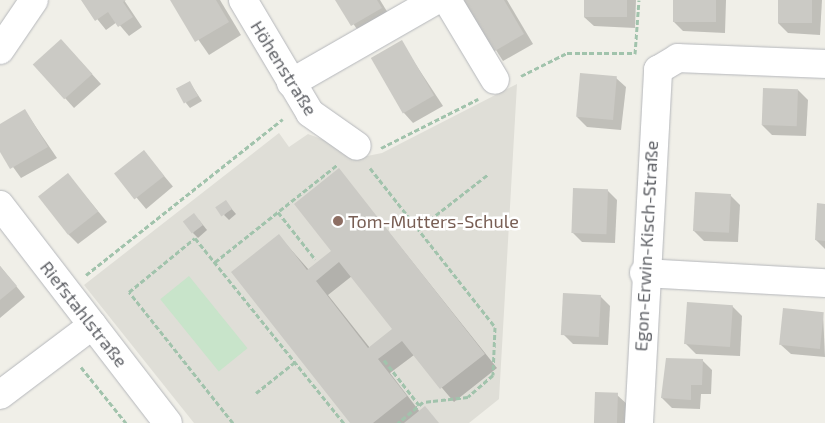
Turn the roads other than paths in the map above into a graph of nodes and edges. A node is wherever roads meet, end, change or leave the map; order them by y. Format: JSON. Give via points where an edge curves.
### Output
{"nodes":[{"id":1,"x":34,"y":0,"type":"edge"},
{"id":2,"x":243,"y":0,"type":"edge"},
{"id":3,"x":436,"y":0,"type":"edge"},
{"id":4,"x":447,"y":0,"type":"edge"},
{"id":5,"x":0,"y":50,"type":"edge"},
{"id":6,"x":825,"y":64,"type":"edge"},
{"id":7,"x":495,"y":80,"type":"dead end"},
{"id":8,"x":298,"y":94,"type":"junction"},
{"id":9,"x":355,"y":156,"type":"road end"},
{"id":10,"x":0,"y":205,"type":"edge"},
{"id":11,"x":644,"y":273,"type":"junction"},
{"id":12,"x":825,"y":282,"type":"edge"},
{"id":13,"x":92,"y":325,"type":"junction"},
{"id":14,"x":0,"y":395,"type":"edge"},
{"id":15,"x":168,"y":423,"type":"edge"},
{"id":16,"x":639,"y":423,"type":"edge"}],
"edges":[{"from":1,"to":5,"type":"street"},
{"from":2,"to":8,"type":"street","name":"Höhenstraße"},
{"from":3,"to":8,"type":"street"},
{"from":4,"to":7,"type":"street"},
{"from":6,"to":11,"type":"street","name":"Egon-Erwin-Kisch-Straße","via":[[678,58],[658,70]]},
{"from":8,"to":9,"type":"street","name":"Höhenstraße","via":[[317,121]]},
{"from":10,"to":13,"type":"street","name":"Riefstahlstraße"},
{"from":11,"to":12,"type":"street"},
{"from":11,"to":16,"type":"street","name":"Egon-Erwin-Kisch-Straße"},
{"from":13,"to":14,"type":"street"},
{"from":13,"to":15,"type":"street","name":"Riefstahlstraße"}]}
